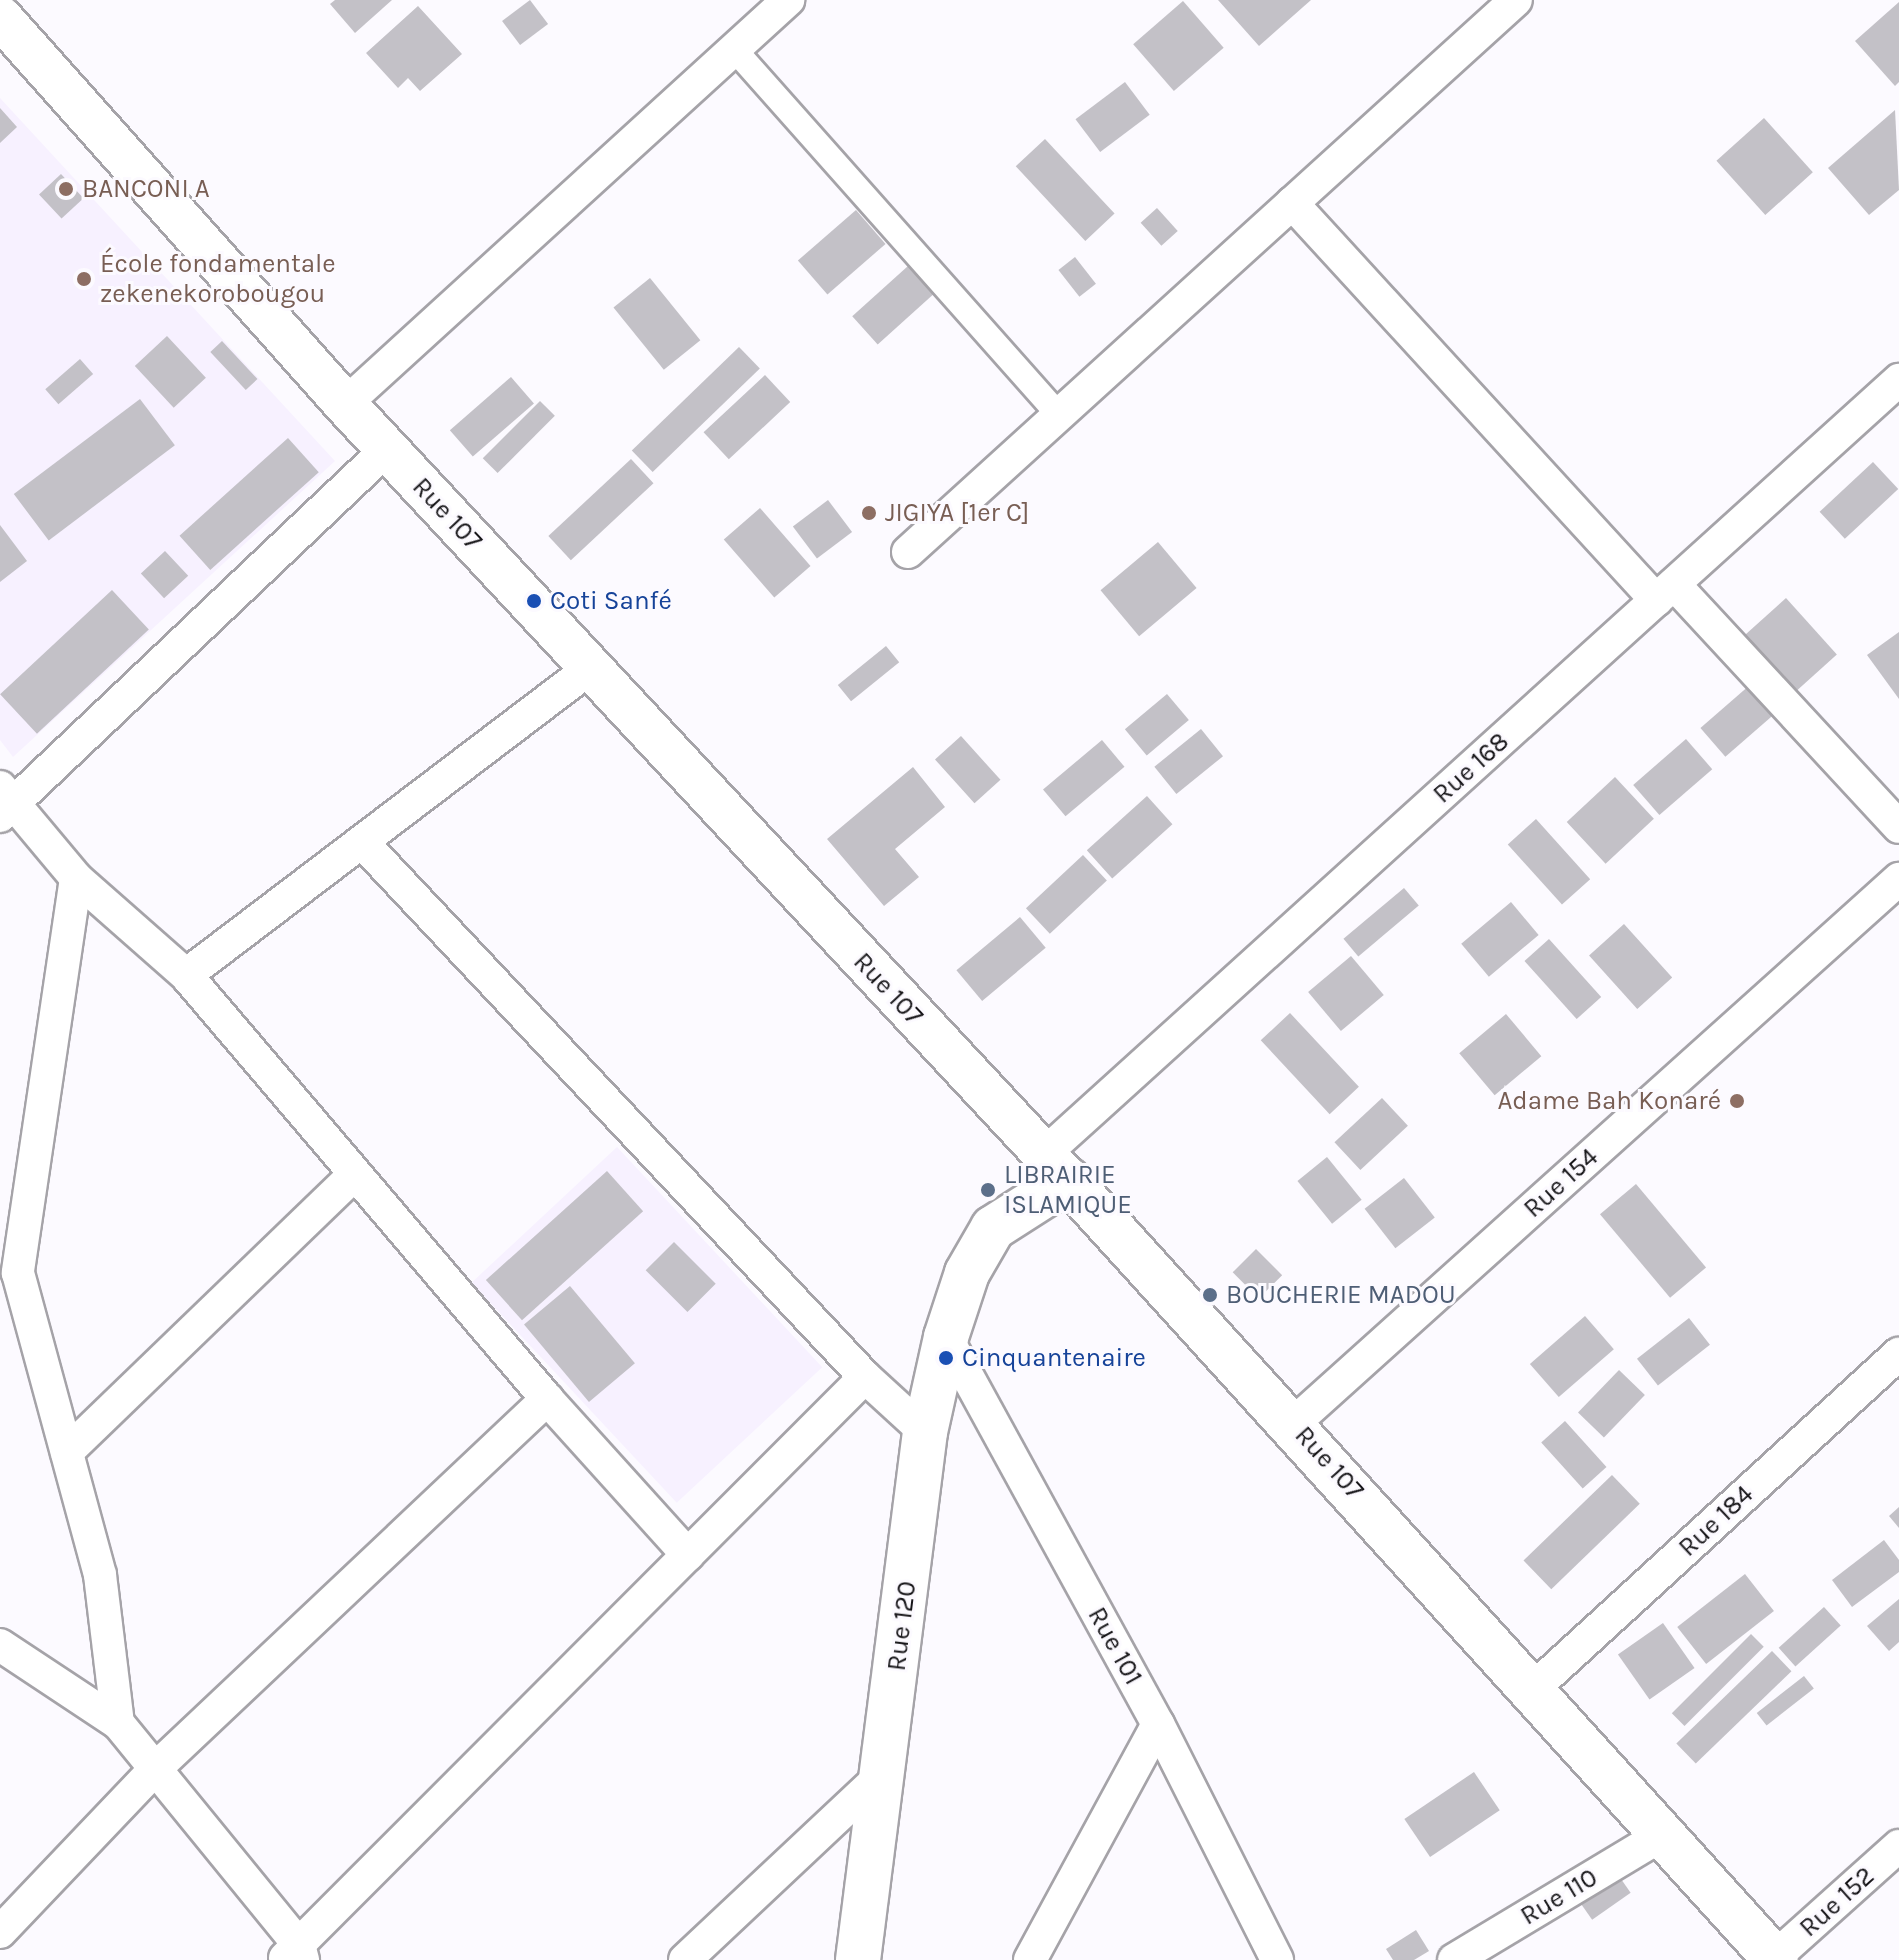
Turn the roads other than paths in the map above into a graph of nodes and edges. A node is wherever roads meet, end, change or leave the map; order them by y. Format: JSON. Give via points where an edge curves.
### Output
{"nodes":[{"id":1,"x":788,"y":0,"type":"edge"},
{"id":2,"x":1516,"y":0,"type":"edge"},
{"id":3,"x":0,"y":17,"type":"edge"},
{"id":4,"x":734,"y":49,"type":"junction"},
{"id":5,"x":1292,"y":203,"type":"junction"},
{"id":6,"x":1899,"y":380,"type":"edge"},
{"id":7,"x":345,"y":404,"type":"junction"},
{"id":8,"x":1059,"y":415,"type":"junction"},
{"id":9,"x":387,"y":449,"type":"junction"},
{"id":10,"x":908,"y":552,"type":"dead end"},
{"id":11,"x":1665,"y":592,"type":"junction"},
{"id":12,"x":589,"y":669,"type":"junction"},
{"id":13,"x":4,"y":802,"type":"edge"},
{"id":14,"x":1899,"y":827,"type":"edge"},
{"id":15,"x":362,"y":842,"type":"junction"},
{"id":16,"x":76,"y":878,"type":"junction"},
{"id":17,"x":1899,"y":879,"type":"edge"},
{"id":18,"x":186,"y":975,"type":"junction"},
{"id":19,"x":1056,"y":1167,"type":"junction"},
{"id":20,"x":355,"y":1174,"type":"junction"},
{"id":21,"x":946,"y":1337,"type":"junction"},
{"id":22,"x":1899,"y":1354,"type":"edge"},
{"id":23,"x":865,"y":1377,"type":"junction"},
{"id":24,"x":547,"y":1399,"type":"junction"},
{"id":25,"x":1294,"y":1423,"type":"junction"},
{"id":26,"x":925,"y":1432,"type":"junction"},
{"id":27,"x":67,"y":1452,"type":"junction"},
{"id":28,"x":688,"y":1555,"type":"junction"},
{"id":29,"x":0,"y":1645,"type":"edge"},
{"id":30,"x":1534,"y":1688,"type":"junction"},
{"id":31,"x":118,"y":1723,"type":"junction"},
{"id":32,"x":1158,"y":1724,"type":"junction"},
{"id":33,"x":156,"y":1768,"type":"junction"},
{"id":34,"x":886,"y":1771,"type":"junction"},
{"id":35,"x":1664,"y":1834,"type":"junction"},
{"id":36,"x":1899,"y":1846,"type":"edge"},
{"id":37,"x":0,"y":1932,"type":"edge"},
{"id":38,"x":295,"y":1955,"type":"edge"},
{"id":39,"x":1775,"y":1959,"type":"edge"},
{"id":40,"x":685,"y":1960,"type":"edge"},
{"id":41,"x":858,"y":1960,"type":"edge"},
{"id":42,"x":1030,"y":1960,"type":"edge"},
{"id":43,"x":1277,"y":1960,"type":"edge"},
{"id":44,"x":1454,"y":1960,"type":"edge"}],
"edges":[{"from":1,"to":4,"type":"street"},
{"from":2,"to":5,"type":"street"},
{"from":3,"to":7,"type":"street","name":"Rue 107"},
{"from":4,"to":7,"type":"street"},
{"from":4,"to":8,"type":"street"},
{"from":5,"to":8,"type":"street"},
{"from":5,"to":11,"type":"street"},
{"from":6,"to":11,"type":"street","name":"Rue 168"},
{"from":7,"to":9,"type":"street","name":"Rue 107"},
{"from":8,"to":10,"type":"street"},
{"from":9,"to":12,"type":"street","name":"Rue 107"},
{"from":9,"to":13,"type":"street"},
{"from":11,"to":14,"type":"street"},
{"from":11,"to":19,"type":"street","name":"Rue 168"},
{"from":12,"to":15,"type":"street"},
{"from":12,"to":19,"type":"street","name":"Rue 107"},
{"from":13,"to":16,"type":"street"},
{"from":15,"to":18,"type":"street"},
{"from":15,"to":23,"type":"street"},
{"from":16,"to":18,"type":"street"},
{"from":16,"to":27,"type":"street","via":[[18,1273]]},
{"from":17,"to":25,"type":"street","name":"Rue 154"},
{"from":18,"to":20,"type":"street"},
{"from":19,"to":21,"type":"main road","name":"Rue 120","via":[[993,1228],[959,1294]]},
{"from":19,"to":25,"type":"main road","name":"Rue 107"},
{"from":20,"to":24,"type":"street"},
{"from":20,"to":27,"type":"street"},
{"from":21,"to":26,"type":"main road","name":"Rue 120"},
{"from":21,"to":32,"type":"street","name":"Rue 101"},
{"from":22,"to":30,"type":"street","name":"Rue 184"},
{"from":23,"to":26,"type":"street"},
{"from":23,"to":28,"type":"street"},
{"from":24,"to":28,"type":"street"},
{"from":24,"to":33,"type":"street"},
{"from":25,"to":30,"type":"main road","name":"Rue 107"},
{"from":26,"to":34,"type":"main road","name":"Rue 120"},
{"from":27,"to":31,"type":"street","via":[[100,1575]]},
{"from":28,"to":38,"type":"street"},
{"from":29,"to":31,"type":"street"},
{"from":30,"to":35,"type":"main road","name":"Rue 107"},
{"from":31,"to":33,"type":"street"},
{"from":32,"to":42,"type":"street"},
{"from":32,"to":43,"type":"street","name":"Rue 101"},
{"from":33,"to":37,"type":"street"},
{"from":33,"to":38,"type":"street"},
{"from":34,"to":40,"type":"street"},
{"from":34,"to":41,"type":"main road","name":"Rue 120"},
{"from":35,"to":39,"type":"main road","name":"Rue 107"},
{"from":35,"to":44,"type":"street","name":"Rue 110"},
{"from":36,"to":39,"type":"street","name":"Rue 152"}]}
